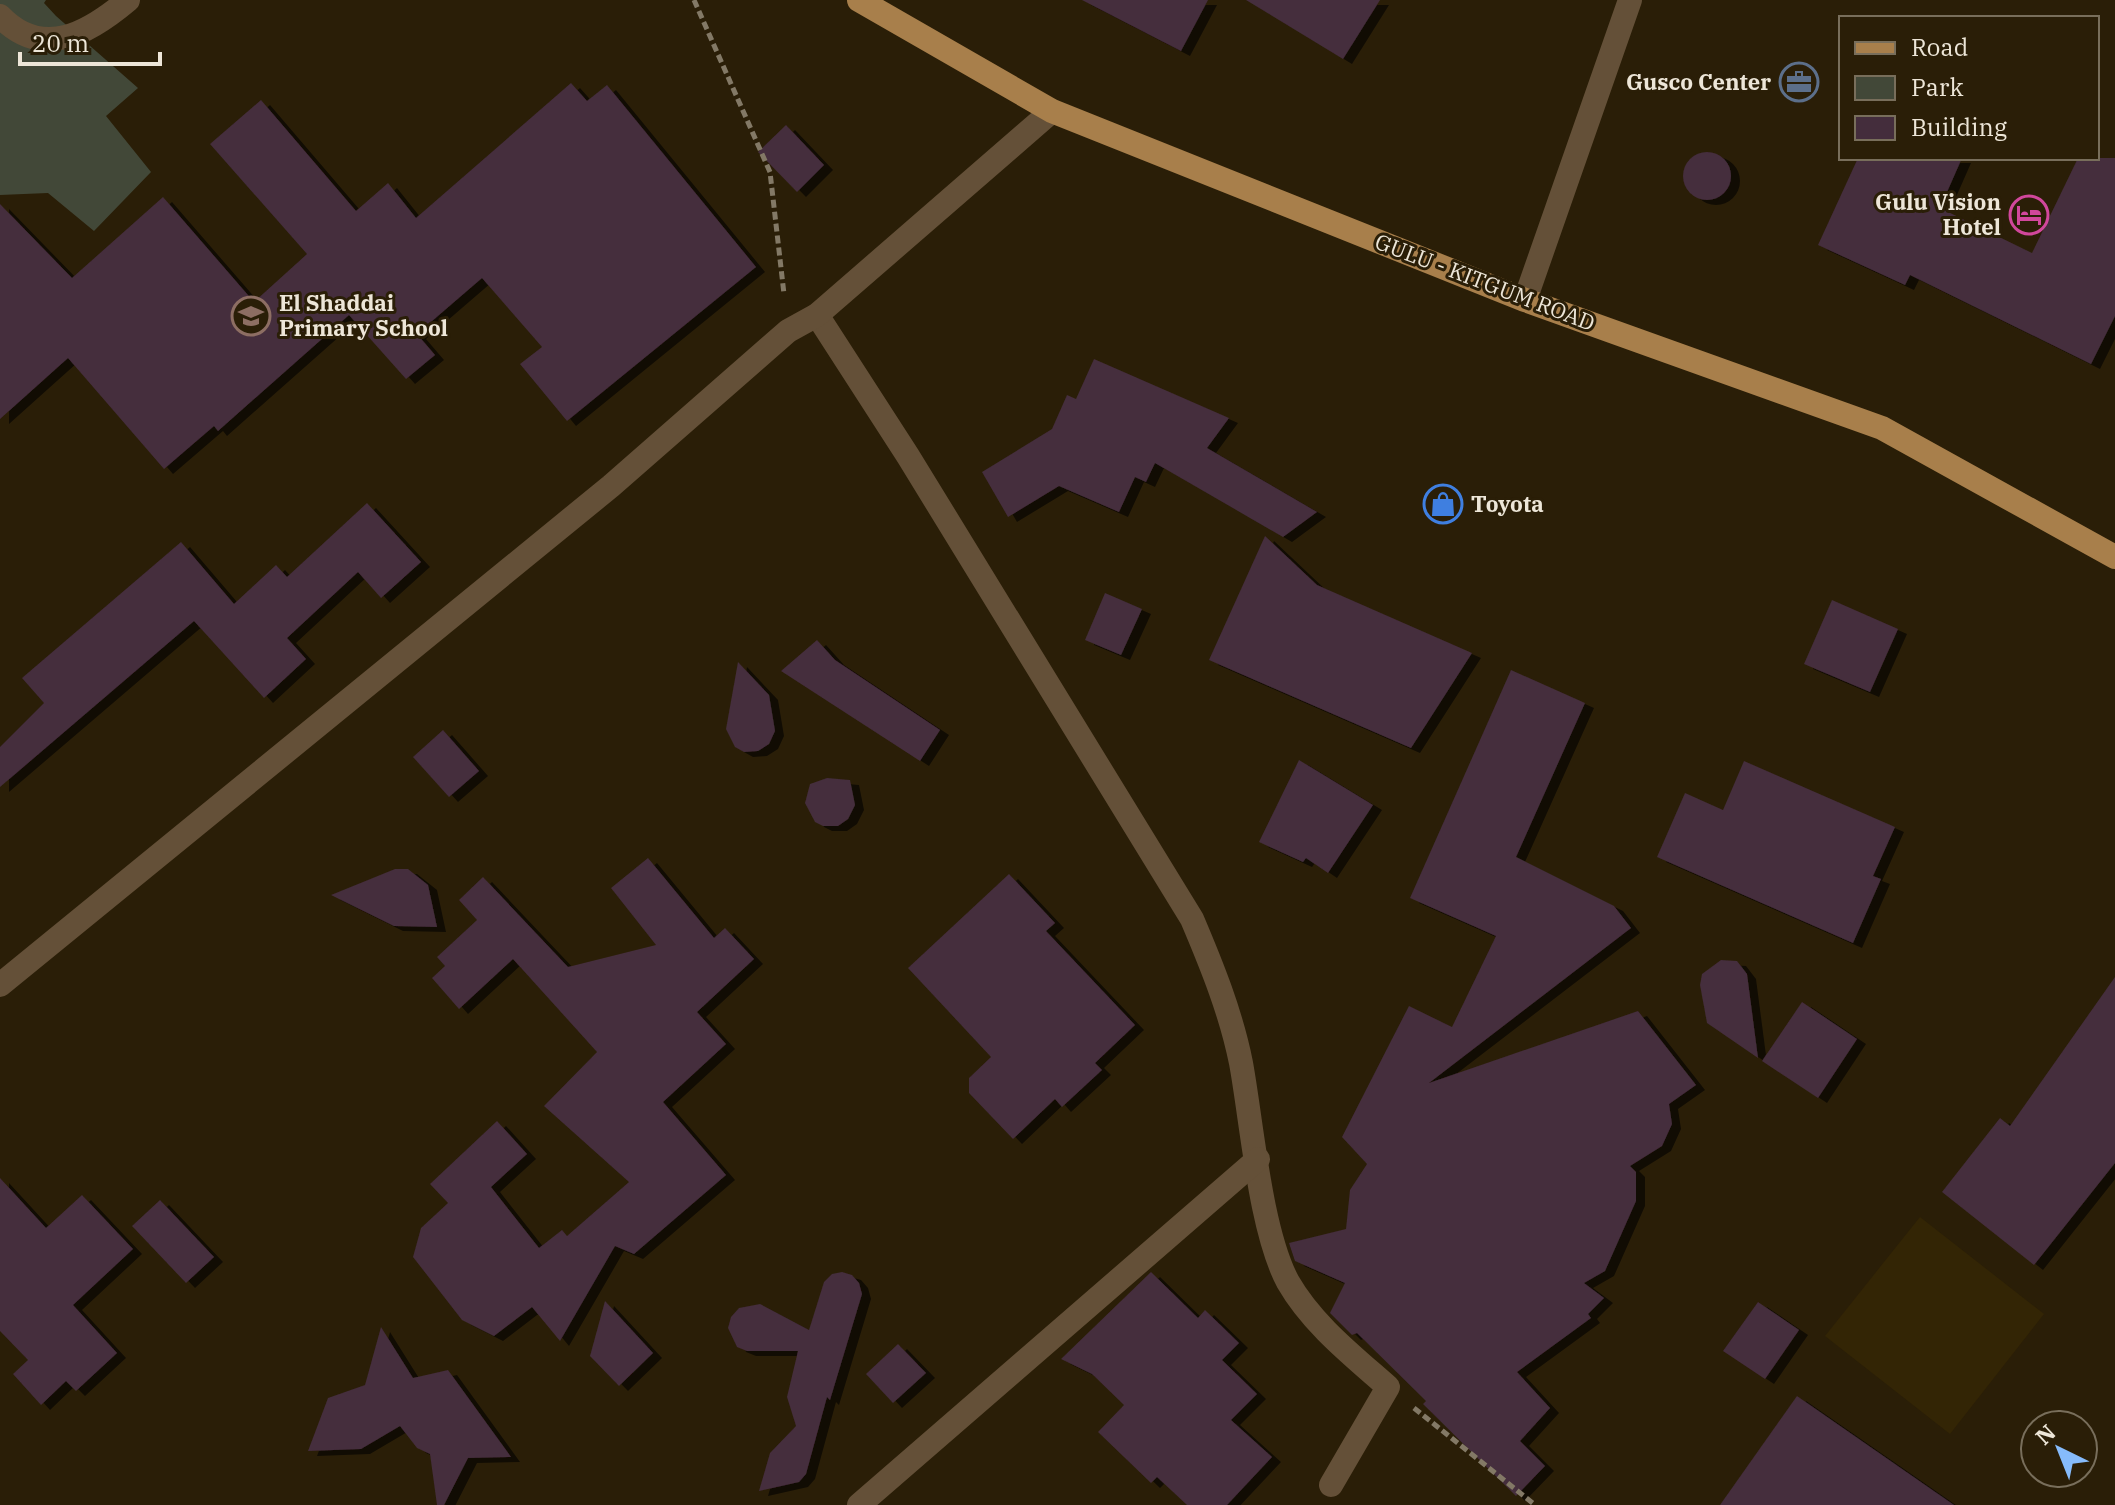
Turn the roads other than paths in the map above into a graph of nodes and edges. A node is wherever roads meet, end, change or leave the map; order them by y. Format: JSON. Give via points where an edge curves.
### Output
{"nodes":[{"id":1,"x":128,"y":0,"type":"edge"},
{"id":2,"x":859,"y":0,"type":"edge"},
{"id":3,"x":1630,"y":0,"type":"edge"},
{"id":4,"x":0,"y":16,"type":"edge"},
{"id":5,"x":1052,"y":111,"type":"junction"},
{"id":6,"x":1525,"y":300,"type":"junction"},
{"id":7,"x":817,"y":315,"type":"junction"},
{"id":8,"x":2115,"y":557,"type":"edge"},
{"id":9,"x":0,"y":985,"type":"edge"},
{"id":10,"x":1258,"y":1159,"type":"junction"},
{"id":11,"x":1331,"y":1485,"type":"dead end"},
{"id":12,"x":859,"y":1505,"type":"edge"}],
"edges":[{"from":1,"to":4,"type":"street","via":[[78,36],[42,38],[13,29]]},
{"from":2,"to":5,"type":"main road","name":"GULU - KITGUM ROAD"},
{"from":3,"to":6,"type":"street"},
{"from":5,"to":6,"type":"main road","name":"GULU - KITGUM ROAD"},
{"from":5,"to":7,"type":"street"},
{"from":6,"to":8,"type":"main road","name":"GULU - KITGUM ROAD","via":[[1882,428]]},
{"from":7,"to":9,"type":"street","via":[[788,331],[611,486]]},
{"from":7,"to":10,"type":"street","via":[[1192,919],[1218,979],[1240,1059]]},
{"from":10,"to":11,"type":"street","via":[[1268,1220],[1288,1281],[1327,1332],[1388,1387]]},
{"from":10,"to":12,"type":"street"}]}
